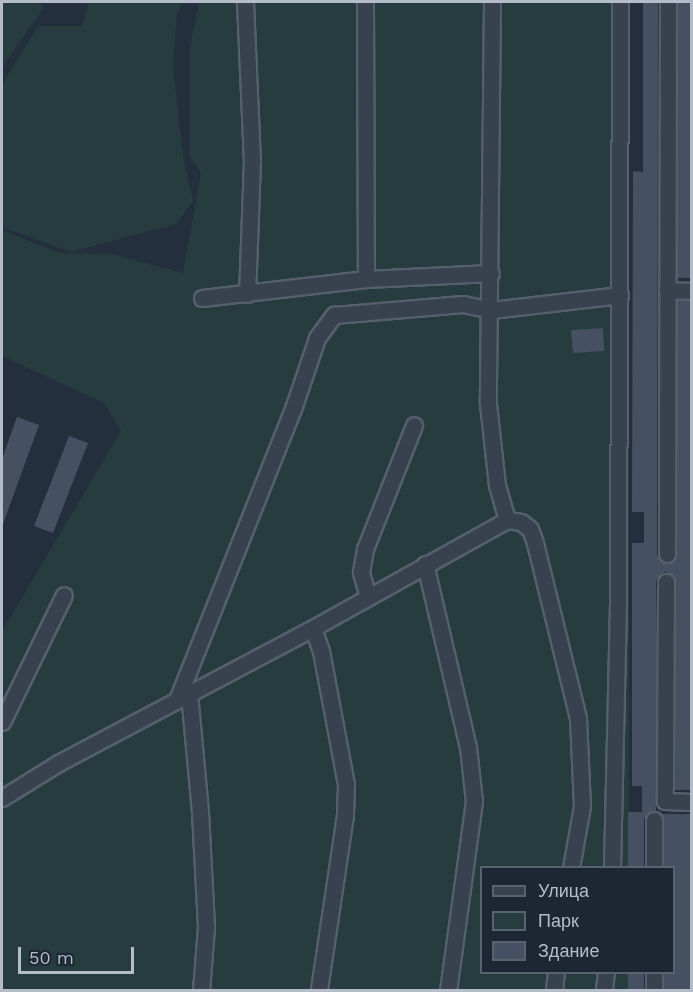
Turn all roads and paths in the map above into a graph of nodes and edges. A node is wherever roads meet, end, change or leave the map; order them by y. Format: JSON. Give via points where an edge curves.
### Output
{"nodes":[{"id":1,"x":245,"y":2,"type":"edge"},
{"id":2,"x":365,"y":2,"type":"edge"},
{"id":3,"x":492,"y":2,"type":"edge"},
{"id":4,"x":620,"y":2,"type":"edge"},
{"id":5,"x":668,"y":2,"type":"edge"},
{"id":6,"x":491,"y":273,"type":"junction"},
{"id":7,"x":366,"y":279,"type":"junction"},
{"id":8,"x":667,"y":291,"type":"junction"},
{"id":9,"x":692,"y":291,"type":"edge"},
{"id":10,"x":247,"y":294,"type":"junction"},
{"id":11,"x":620,"y":295,"type":"junction"},
{"id":12,"x":202,"y":298,"type":"dead end"},
{"id":13,"x":491,"y":310,"type":"junction"},
{"id":14,"x":414,"y":425,"type":"dead end"},
{"id":15,"x":507,"y":520,"type":"junction"},
{"id":16,"x":667,"y":554,"type":"dead end"},
{"id":17,"x":425,"y":564,"type":"junction"},
{"id":18,"x":666,"y":582,"type":"dead end"},
{"id":19,"x":64,"y":595,"type":"dead end"},
{"id":20,"x":368,"y":597,"type":"junction"},
{"id":21,"x":313,"y":628,"type":"junction"},
{"id":22,"x":183,"y":696,"type":"junction"},
{"id":23,"x":2,"y":722,"type":"edge"},
{"id":24,"x":2,"y":798,"type":"edge"},
{"id":25,"x":692,"y":802,"type":"edge"},
{"id":26,"x":654,"y":820,"type":"dead end"},
{"id":27,"x":571,"y":866,"type":"edge"},
{"id":28,"x":612,"y":866,"type":"edge"},
{"id":29,"x":654,"y":866,"type":"edge"},
{"id":30,"x":556,"y":974,"type":"edge"},
{"id":31,"x":606,"y":974,"type":"edge"},
{"id":32,"x":654,"y":974,"type":"edge"},
{"id":33,"x":201,"y":990,"type":"edge"},
{"id":34,"x":319,"y":990,"type":"edge"},
{"id":35,"x":448,"y":990,"type":"edge"},
{"id":36,"x":554,"y":990,"type":"edge"},
{"id":37,"x":604,"y":990,"type":"edge"},
{"id":38,"x":654,"y":990,"type":"edge"}],
"edges":[{"from":1,"to":10,"type":"lane","via":[[252,160]]},
{"from":2,"to":7,"type":"lane"},
{"from":3,"to":6,"type":"lane"},
{"from":4,"to":11,"type":"lane"},
{"from":5,"to":8,"type":"lane"},
{"from":6,"to":7,"type":"lane"},
{"from":6,"to":13,"type":"lane"},
{"from":7,"to":10,"type":"lane"},
{"from":8,"to":9,"type":"lane"},
{"from":8,"to":16,"type":"lane"},
{"from":10,"to":12,"type":"lane"},
{"from":11,"to":13,"type":"lane"},
{"from":11,"to":28,"type":"lane"},
{"from":13,"to":15,"type":"lane","via":[[488,404],[497,485]]},
{"from":13,"to":22,"type":"lane","via":[[463,304],[334,315],[325,323]]},
{"from":14,"to":20,"type":"lane","via":[[365,549],[361,572]]},
{"from":15,"to":17,"type":"lane"},
{"from":15,"to":27,"type":"lane","via":[[521,522],[530,529],[578,718],[582,806]]},
{"from":17,"to":20,"type":"lane"},
{"from":17,"to":35,"type":"lane","via":[[468,747],[474,801]]},
{"from":18,"to":25,"type":"lane","via":[[665,801]]},
{"from":19,"to":23,"type":"lane"},
{"from":20,"to":21,"type":"lane"},
{"from":21,"to":22,"type":"lane"},
{"from":21,"to":34,"type":"lane","via":[[321,651],[346,785]]},
{"from":22,"to":24,"type":"lane"},
{"from":22,"to":33,"type":"lane","via":[[200,812],[206,927]]},
{"from":26,"to":29,"type":"lane"},
{"from":30,"to":36,"type":"lane"},
{"from":31,"to":37,"type":"lane"},
{"from":32,"to":38,"type":"lane"}]}
